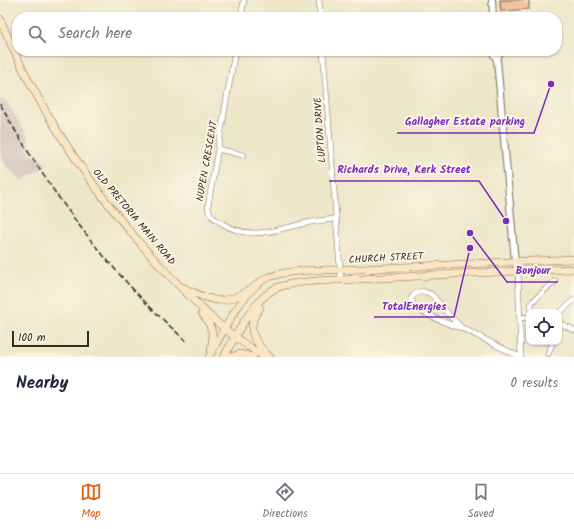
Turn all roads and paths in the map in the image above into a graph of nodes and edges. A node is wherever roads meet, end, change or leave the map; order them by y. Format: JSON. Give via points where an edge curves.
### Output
{"nodes":[{"id":1,"x":244,"y":0,"type":"edge"},
{"id":2,"x":319,"y":0,"type":"edge"},
{"id":3,"x":492,"y":0,"type":"edge"},
{"id":4,"x":242,"y":12,"type":"edge"},
{"id":5,"x":320,"y":12,"type":"edge"},
{"id":6,"x":493,"y":12,"type":"edge"},
{"id":7,"x":0,"y":19,"type":"edge"},
{"id":8,"x":12,"y":47,"type":"edge"},
{"id":9,"x":16,"y":56,"type":"edge"},
{"id":10,"x":234,"y":56,"type":"edge"},
{"id":11,"x":323,"y":56,"type":"edge"},
{"id":12,"x":495,"y":56,"type":"edge"},
{"id":13,"x":498,"y":56,"type":"edge"},
{"id":14,"x":497,"y":60,"type":"junction"},
{"id":15,"x":218,"y":149,"type":"junction"},
{"id":16,"x":243,"y":155,"type":"dead end"},
{"id":17,"x":335,"y":219,"type":"junction"},
{"id":18,"x":574,"y":259,"type":"edge"},
{"id":19,"x":515,"y":262,"type":"junction"},
{"id":20,"x":574,"y":269,"type":"edge"},
{"id":21,"x":340,"y":270,"type":"junction"},
{"id":22,"x":518,"y":271,"type":"junction"},
{"id":23,"x":341,"y":280,"type":"junction"},
{"id":24,"x":555,"y":281,"type":"dead end"},
{"id":25,"x":258,"y":284,"type":"junction"},
{"id":26,"x":178,"y":286,"type":"junction"},
{"id":27,"x":281,"y":286,"type":"junction"},
{"id":28,"x":574,"y":300,"type":"edge"},
{"id":29,"x":532,"y":309,"type":"edge"},
{"id":30,"x":562,"y":310,"type":"edge"},
{"id":31,"x":526,"y":317,"type":"edge"},
{"id":32,"x":520,"y":318,"type":"junction"},
{"id":33,"x":562,"y":326,"type":"edge"},
{"id":34,"x":462,"y":328,"type":"junction"},
{"id":35,"x":225,"y":329,"type":"junction"},
{"id":36,"x":574,"y":330,"type":"edge"},
{"id":37,"x":235,"y":337,"type":"junction"},
{"id":38,"x":552,"y":345,"type":"edge"},
{"id":39,"x":548,"y":354,"type":"dead end"},
{"id":40,"x":209,"y":357,"type":"edge"},
{"id":41,"x":224,"y":357,"type":"edge"},
{"id":42,"x":230,"y":357,"type":"edge"},
{"id":43,"x":253,"y":357,"type":"edge"},
{"id":44,"x":264,"y":357,"type":"edge"},
{"id":45,"x":270,"y":357,"type":"edge"},
{"id":46,"x":521,"y":357,"type":"edge"}],
"edges":[{"from":1,"to":4,"type":"street"},
{"from":2,"to":5,"type":"street"},
{"from":3,"to":6,"type":"street"},
{"from":7,"to":8,"type":"main road","name":"OLD PRETORIA MAIN ROAD"},
{"from":9,"to":26,"type":"main road","name":"OLD PRETORIA MAIN ROAD","via":[[36,95],[73,157],[120,220]]},
{"from":10,"to":15,"type":"street","name":"NUPEN CRESCENT"},
{"from":11,"to":17,"type":"street","name":"LUPTON DRIVE"},
{"from":12,"to":14,"type":"street"},
{"from":13,"to":14,"type":"street"},
{"from":14,"to":19,"type":"street"},
{"from":15,"to":16,"type":"street"},
{"from":15,"to":17,"type":"street","name":"NUPEN CRESCENT","via":[[208,210],[212,217],[229,228],[242,233],[255,233]]},
{"from":17,"to":21,"type":"street","name":"LUPTON DRIVE"},
{"from":18,"to":19,"type":"main road","name":"CHURCH STREET"},
{"from":19,"to":21,"type":"main road","name":"CHURCH STREET"},
{"from":19,"to":22,"type":"street"},
{"from":20,"to":22,"type":"main road","name":"CHURCH STREET"},
{"from":21,"to":23,"type":"street","name":"LUPTON DRIVE"},
{"from":21,"to":25,"type":"main road","name":"CHURCH STREET","via":[[280,273]]},
{"from":22,"to":23,"type":"main road","name":"CHURCH STREET"},
{"from":22,"to":32,"type":"street"},
{"from":23,"to":27,"type":"main road","name":"CHURCH STREET"},
{"from":24,"to":29,"type":"street","via":[[532,302]]},
{"from":25,"to":26,"type":"main road","via":[[238,296],[218,301]]},
{"from":25,"to":35,"type":"main road","name":"CHURCH STREET","via":[[243,301]]},
{"from":26,"to":35,"type":"main road","name":"OLD PRETORIA MAIN ROAD"},
{"from":26,"to":40,"type":"main road","via":[[212,329],[213,340]]},
{"from":27,"to":37,"type":"main road","name":"CHURCH STREET","via":[[263,297]]},
{"from":27,"to":45,"type":"main road","via":[[258,310],[252,324],[253,335]]},
{"from":28,"to":30,"type":"street"},
{"from":31,"to":32,"type":"street"},
{"from":32,"to":46,"type":"street"},
{"from":33,"to":36,"type":"street"},
{"from":34,"to":34,"type":"street","via":[[420,311],[412,302],[414,294],[422,291],[431,294]]},
{"from":34,"to":46,"type":"street"},
{"from":35,"to":37,"type":"main road","name":"OLD PRETORIA MAIN ROAD"},
{"from":35,"to":40,"type":"main road","name":"CHURCH STREET"},
{"from":37,"to":41,"type":"main road","name":"CHURCH STREET"},
{"from":37,"to":44,"type":"main road","name":"OLD PRETORIA MAIN ROAD"},
{"from":38,"to":39,"type":"street"},
{"from":42,"to":43,"type":"main road","via":[[240,354]]}]}
